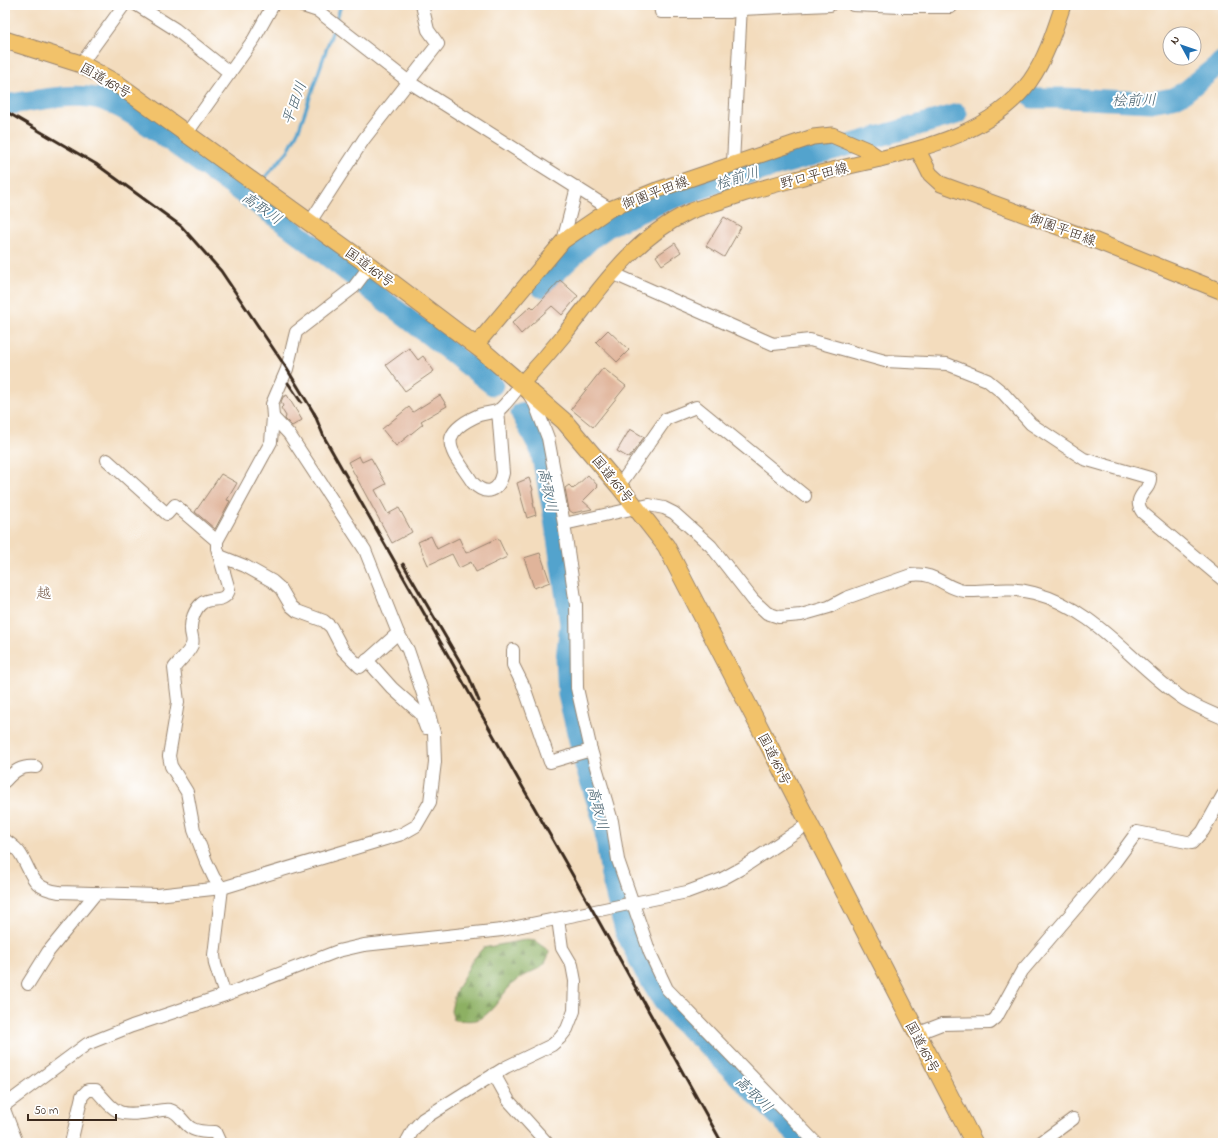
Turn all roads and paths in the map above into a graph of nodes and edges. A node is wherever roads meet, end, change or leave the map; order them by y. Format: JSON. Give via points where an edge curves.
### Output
{"nodes":[{"id":1,"x":124,"y":5,"type":"edge"},
{"id":2,"x":137,"y":5,"type":"edge"},
{"id":3,"x":273,"y":5,"type":"edge"},
{"id":4,"x":300,"y":5,"type":"edge"},
{"id":5,"x":422,"y":5,"type":"edge"},
{"id":6,"x":660,"y":5,"type":"edge"},
{"id":7,"x":830,"y":5,"type":"edge"},
{"id":8,"x":853,"y":5,"type":"edge"},
{"id":9,"x":951,"y":5,"type":"edge"},
{"id":10,"x":1063,"y":5,"type":"edge"},
{"id":11,"x":741,"y":7,"type":"edge"},
{"id":12,"x":5,"y":40,"type":"edge"},
{"id":13,"x":81,"y":64,"type":"junction"},
{"id":14,"x":230,"y":73,"type":"junction"},
{"id":15,"x":409,"y":82,"type":"junction"},
{"id":16,"x":187,"y":133,"type":"junction"},
{"id":17,"x":918,"y":150,"type":"junction"},
{"id":18,"x":880,"y":159,"type":"junction"},
{"id":19,"x":733,"y":163,"type":"junction"},
{"id":20,"x":577,"y":187,"type":"junction"},
{"id":21,"x":610,"y":209,"type":"junction"},
{"id":22,"x":310,"y":222,"type":"junction"},
{"id":23,"x":563,"y":241,"type":"junction"},
{"id":24,"x":370,"y":266,"type":"junction"},
{"id":25,"x":612,"y":274,"type":"junction"},
{"id":26,"x":1223,"y":292,"type":"edge"},
{"id":27,"x":476,"y":345,"type":"junction"},
{"id":28,"x":522,"y":383,"type":"junction"},
{"id":29,"x":498,"y":410,"type":"junction"},
{"id":30,"x":273,"y":417,"type":"junction"},
{"id":31,"x":107,"y":460,"type":"dead end"},
{"id":32,"x":619,"y":486,"type":"junction"},
{"id":33,"x":805,"y":496,"type":"dead end"},
{"id":34,"x":635,"y":508,"type":"junction"},
{"id":35,"x":564,"y":524,"type":"junction"},
{"id":36,"x":217,"y":541,"type":"junction"},
{"id":37,"x":220,"y":556,"type":"junction"},
{"id":38,"x":1223,"y":580,"type":"edge"},
{"id":39,"x":398,"y":633,"type":"junction"},
{"id":40,"x":513,"y":650,"type":"dead end"},
{"id":41,"x":368,"y":660,"type":"junction"},
{"id":42,"x":1223,"y":718,"type":"edge"},
{"id":43,"x":434,"y":733,"type":"junction"},
{"id":44,"x":585,"y":752,"type":"junction"},
{"id":45,"x":36,"y":767,"type":"dead end"},
{"id":46,"x":5,"y":781,"type":"edge"},
{"id":47,"x":1223,"y":795,"type":"edge"},
{"id":48,"x":808,"y":824,"type":"junction"},
{"id":49,"x":5,"y":840,"type":"edge"},
{"id":50,"x":222,"y":888,"type":"junction"},
{"id":51,"x":96,"y":894,"type":"junction"},
{"id":52,"x":630,"y":903,"type":"junction"},
{"id":53,"x":558,"y":919,"type":"junction"},
{"id":54,"x":28,"y":984,"type":"dead end"},
{"id":55,"x":225,"y":995,"type":"junction"},
{"id":56,"x":916,"y":1034,"type":"junction"},
{"id":57,"x":494,"y":1074,"type":"junction"},
{"id":58,"x":5,"y":1105,"type":"edge"},
{"id":59,"x":5,"y":1112,"type":"edge"},
{"id":60,"x":1073,"y":1120,"type":"dead end"},
{"id":61,"x":1047,"y":1141,"type":"edge"},
{"id":62,"x":17,"y":1143,"type":"edge"},
{"id":63,"x":71,"y":1143,"type":"edge"},
{"id":64,"x":220,"y":1143,"type":"edge"},
{"id":65,"x":406,"y":1143,"type":"edge"},
{"id":66,"x":547,"y":1143,"type":"edge"},
{"id":67,"x":816,"y":1143,"type":"edge"},
{"id":68,"x":974,"y":1143,"type":"edge"}],
"edges":[{"from":1,"to":13,"type":"street"},
{"from":2,"to":14,"type":"street","via":[[175,29]]},
{"from":3,"to":14,"type":"street","via":[[254,39]]},
{"from":4,"to":15,"type":"street","via":[[318,11]]},
{"from":5,"to":15,"type":"street","via":[[428,30],[438,44]]},
{"from":6,"to":11,"type":"street","via":[[661,12],[730,12]]},
{"from":7,"to":11,"type":"street"},
{"from":8,"to":9,"type":"street"},
{"from":10,"to":17,"type":"main road","name":"野口平田線","via":[[1049,48],[1020,93],[997,113],[961,135]]},
{"from":11,"to":19,"type":"street"},
{"from":12,"to":13,"type":"highway","name":"国道169号"},
{"from":13,"to":16,"type":"highway","name":"国道169号","via":[[119,85]]},
{"from":14,"to":16,"type":"street"},
{"from":15,"to":20,"type":"street"},
{"from":15,"to":22,"type":"street","via":[[364,139]]},
{"from":16,"to":22,"type":"highway","name":"国道169号"},
{"from":17,"to":18,"type":"main road","name":"野口平田線"},
{"from":17,"to":26,"type":"main road","name":"御園平田線","via":[[930,174],[941,184],[1091,239]]},
{"from":18,"to":19,"type":"main road","name":"御園平田線","via":[[867,150],[832,135],[813,137]]},
{"from":18,"to":25,"type":"main road","name":"野口平田線","via":[[759,188],[689,212],[646,238]]},
{"from":19,"to":21,"type":"main road","name":"御園平田線"},
{"from":20,"to":21,"type":"street"},
{"from":20,"to":23,"type":"street"},
{"from":21,"to":23,"type":"main road","name":"御園平田線"},
{"from":22,"to":24,"type":"highway","name":"国道169号"},
{"from":23,"to":27,"type":"main road","name":"御園平田線"},
{"from":24,"to":27,"type":"highway","name":"国道169号"},
{"from":24,"to":30,"type":"street","via":[[354,287],[296,332],[287,369],[272,404]]},
{"from":25,"to":28,"type":"main road","name":"野口平田線","via":[[562,338]]},
{"from":25,"to":38,"type":"street","via":[[772,344],[810,340],[885,361],[947,364],[987,380],[1046,436],[1084,458],[1150,478],[1139,498],[1138,507]]},
{"from":27,"to":28,"type":"highway","name":"国道169号"},
{"from":28,"to":29,"type":"street"},
{"from":28,"to":32,"type":"highway","name":"国道169号","via":[[573,430]]},
{"from":28,"to":35,"type":"street","via":[[535,404],[548,438]]},
{"from":29,"to":29,"type":"street","via":[[503,473],[496,488],[483,491],[473,484],[450,447],[450,439],[459,427],[478,416]]},
{"from":30,"to":36,"type":"street","via":[[272,436],[268,448]]},
{"from":30,"to":39,"type":"street","via":[[289,434],[365,550]]},
{"from":31,"to":36,"type":"street","via":[[167,514],[175,505]]},
{"from":32,"to":33,"type":"street","via":[[666,419],[696,407]]},
{"from":32,"to":34,"type":"highway","name":"国道169号"},
{"from":34,"to":35,"type":"street"},
{"from":34,"to":42,"type":"street","via":[[657,505],[674,513],[711,546],[753,600],[767,613],[779,617],[801,615],[922,573],[963,591],[1002,588],[1036,594],[1091,620],[1183,698]]},
{"from":34,"to":48,"type":"highway","name":"国道169号","via":[[666,546]]},
{"from":35,"to":44,"type":"street","via":[[576,605],[577,688]]},
{"from":36,"to":37,"type":"street"},
{"from":37,"to":41,"type":"street","via":[[272,581],[297,611],[324,621],[331,627],[343,650],[360,667]]},
{"from":37,"to":50,"type":"street","via":[[229,590],[228,596],[202,603],[190,624],[193,639],[191,646],[174,668],[178,702],[169,756],[171,766],[187,792],[194,830],[209,871]]},
{"from":39,"to":41,"type":"street"},
{"from":39,"to":43,"type":"street","via":[[408,650]]},
{"from":40,"to":44,"type":"street","via":[[513,665],[524,687],[550,762]]},
{"from":41,"to":43,"type":"street","via":[[392,688],[421,714],[427,731]]},
{"from":43,"to":50,"type":"street","via":[[435,762],[430,802],[416,826],[389,839]]},
{"from":44,"to":52,"type":"street","via":[[612,821],[618,860]]},
{"from":45,"to":46,"type":"street","via":[[28,766],[15,770]]},
{"from":47,"to":56,"type":"street","via":[[1203,831],[1192,843],[1137,832],[1110,868],[1022,971],[996,1018],[990,1023],[942,1024]]},
{"from":48,"to":52,"type":"street","via":[[722,879],[687,892]]},
{"from":48,"to":56,"type":"highway","name":"国道169号"},
{"from":49,"to":51,"type":"street","via":[[17,848],[34,881],[40,886],[49,891]]},
{"from":50,"to":51,"type":"street","via":[[162,895]]},
{"from":50,"to":55,"type":"street","via":[[214,955]]},
{"from":51,"to":54,"type":"street","via":[[48,952]]},
{"from":52,"to":53,"type":"street"},
{"from":52,"to":67,"type":"street","via":[[667,990]]},
{"from":53,"to":55,"type":"street","via":[[502,930],[364,945],[338,951]]},
{"from":53,"to":57,"type":"street","via":[[562,948],[574,972],[574,1011],[571,1021],[552,1045]]},
{"from":55,"to":58,"type":"street","via":[[126,1028],[87,1044]]},
{"from":56,"to":68,"type":"highway","name":"国道169号"},
{"from":57,"to":65,"type":"street","via":[[423,1119]]},
{"from":57,"to":66,"type":"street","via":[[509,1101]]},
{"from":59,"to":62,"type":"street"},
{"from":60,"to":61,"type":"street"},
{"from":63,"to":64,"type":"street","via":[[82,1096],[88,1090],[96,1090],[112,1109],[120,1113],[130,1115],[168,1109],[178,1114],[191,1128],[215,1132]]}]}
